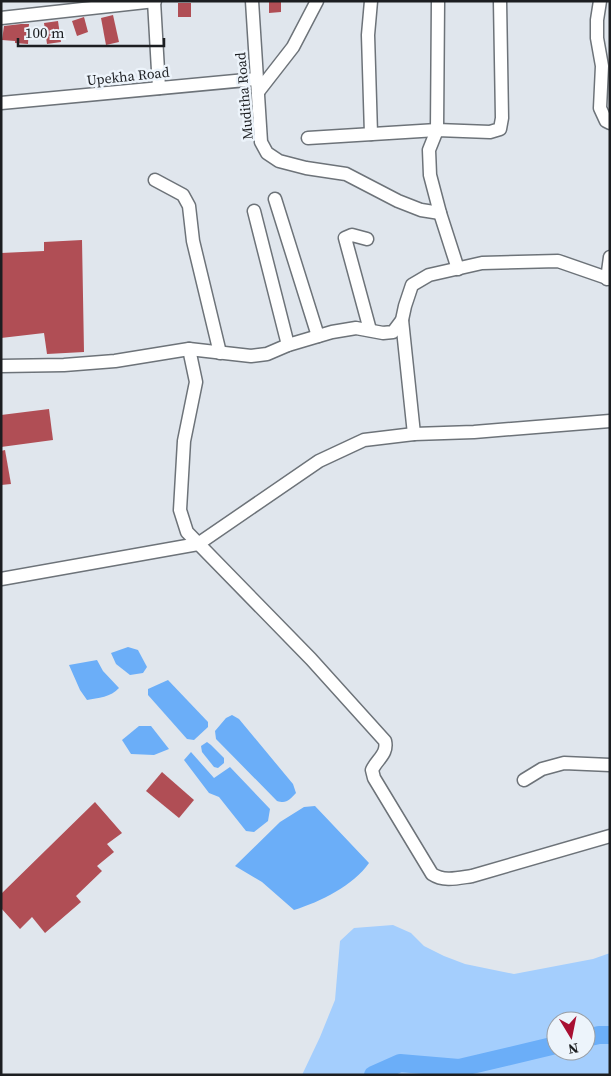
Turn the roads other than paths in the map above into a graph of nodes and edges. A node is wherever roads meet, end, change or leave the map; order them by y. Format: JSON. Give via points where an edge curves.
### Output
{"nodes":[{"id":1,"x":154,"y":1,"type":"edge"},
{"id":2,"x":252,"y":1,"type":"edge"},
{"id":3,"x":317,"y":1,"type":"edge"},
{"id":4,"x":371,"y":1,"type":"edge"},
{"id":5,"x":438,"y":1,"type":"edge"},
{"id":6,"x":500,"y":1,"type":"edge"},
{"id":7,"x":600,"y":1,"type":"edge"},
{"id":8,"x":1,"y":18,"type":"edge"},
{"id":9,"x":258,"y":85,"type":"junction"},
{"id":10,"x":159,"y":88,"type":"junction"},
{"id":11,"x":1,"y":103,"type":"edge"},
{"id":12,"x":610,"y":123,"type":"edge"},
{"id":13,"x":437,"y":130,"type":"junction"},
{"id":14,"x":370,"y":134,"type":"junction"},
{"id":15,"x":308,"y":138,"type":"dead end"},
{"id":16,"x":155,"y":180,"type":"dead end"},
{"id":17,"x":275,"y":198,"type":"dead end"},
{"id":18,"x":254,"y":211,"type":"dead end"},
{"id":19,"x":440,"y":213,"type":"junction"},
{"id":20,"x":367,"y":238,"type":"dead end"},
{"id":21,"x":610,"y":257,"type":"edge"},
{"id":22,"x":458,"y":269,"type":"junction"},
{"id":23,"x":608,"y":279,"type":"edge"},
{"id":24,"x":402,"y":320,"type":"junction"},
{"id":25,"x":370,"y":330,"type":"junction"},
{"id":26,"x":318,"y":336,"type":"junction"},
{"id":27,"x":288,"y":345,"type":"junction"},
{"id":28,"x":188,"y":349,"type":"junction"},
{"id":29,"x":220,"y":353,"type":"junction"},
{"id":30,"x":1,"y":366,"type":"edge"},
{"id":31,"x":610,"y":421,"type":"edge"},
{"id":32,"x":414,"y":434,"type":"junction"},
{"id":33,"x":198,"y":544,"type":"junction"},
{"id":34,"x":1,"y":579,"type":"edge"},
{"id":35,"x":610,"y":765,"type":"edge"},
{"id":36,"x":524,"y":780,"type":"dead end"},
{"id":37,"x":610,"y":836,"type":"edge"}],
"edges":[{"from":1,"to":8,"type":"street"},
{"from":1,"to":10,"type":"street"},
{"from":2,"to":9,"type":"street","name":"Muditha Road"},
{"from":3,"to":9,"type":"street","via":[[293,47]]},
{"from":4,"to":14,"type":"street","via":[[368,35]]},
{"from":5,"to":13,"type":"street"},
{"from":6,"to":13,"type":"street","via":[[500,129],[490,132]]},
{"from":7,"to":12,"type":"street","via":[[597,20],[602,66],[600,108]]},
{"from":9,"to":10,"type":"street","name":"Upekha Road"},
{"from":9,"to":19,"type":"street","name":"Muditha Road","via":[[261,142],[267,153],[279,161],[346,174],[398,201]]},
{"from":10,"to":11,"type":"street","name":"Upekha Road"},
{"from":13,"to":14,"type":"street"},
{"from":13,"to":19,"type":"street","via":[[429,150],[430,174]]},
{"from":14,"to":15,"type":"street"},
{"from":16,"to":29,"type":"street","via":[[183,195],[189,206],[193,241]]},
{"from":17,"to":26,"type":"street"},
{"from":18,"to":27,"type":"street"},
{"from":19,"to":22,"type":"street"},
{"from":20,"to":25,"type":"street","via":[[352,235],[345,238]]},
{"from":21,"to":23,"type":"street"},
{"from":22,"to":23,"type":"street","via":[[482,263],[558,261]]},
{"from":22,"to":24,"type":"street","via":[[429,275],[412,285]]},
{"from":24,"to":25,"type":"street","via":[[393,332]]},
{"from":24,"to":32,"type":"street"},
{"from":25,"to":26,"type":"street","via":[[356,328]]},
{"from":26,"to":27,"type":"street"},
{"from":27,"to":29,"type":"street","via":[[267,354],[251,356]]},
{"from":28,"to":29,"type":"street"},
{"from":28,"to":30,"type":"street","via":[[106,362]]},
{"from":28,"to":33,"type":"street","via":[[196,382],[184,441],[180,510],[187,532]]},
{"from":31,"to":32,"type":"street"},
{"from":32,"to":33,"type":"street","via":[[364,440],[319,461]]},
{"from":33,"to":34,"type":"street"},
{"from":33,"to":37,"type":"street","via":[[385,741],[385,753],[372,770],[374,778],[432,874],[449,879],[472,876]]},
{"from":35,"to":36,"type":"street","via":[[564,763],[542,769]]}]}
